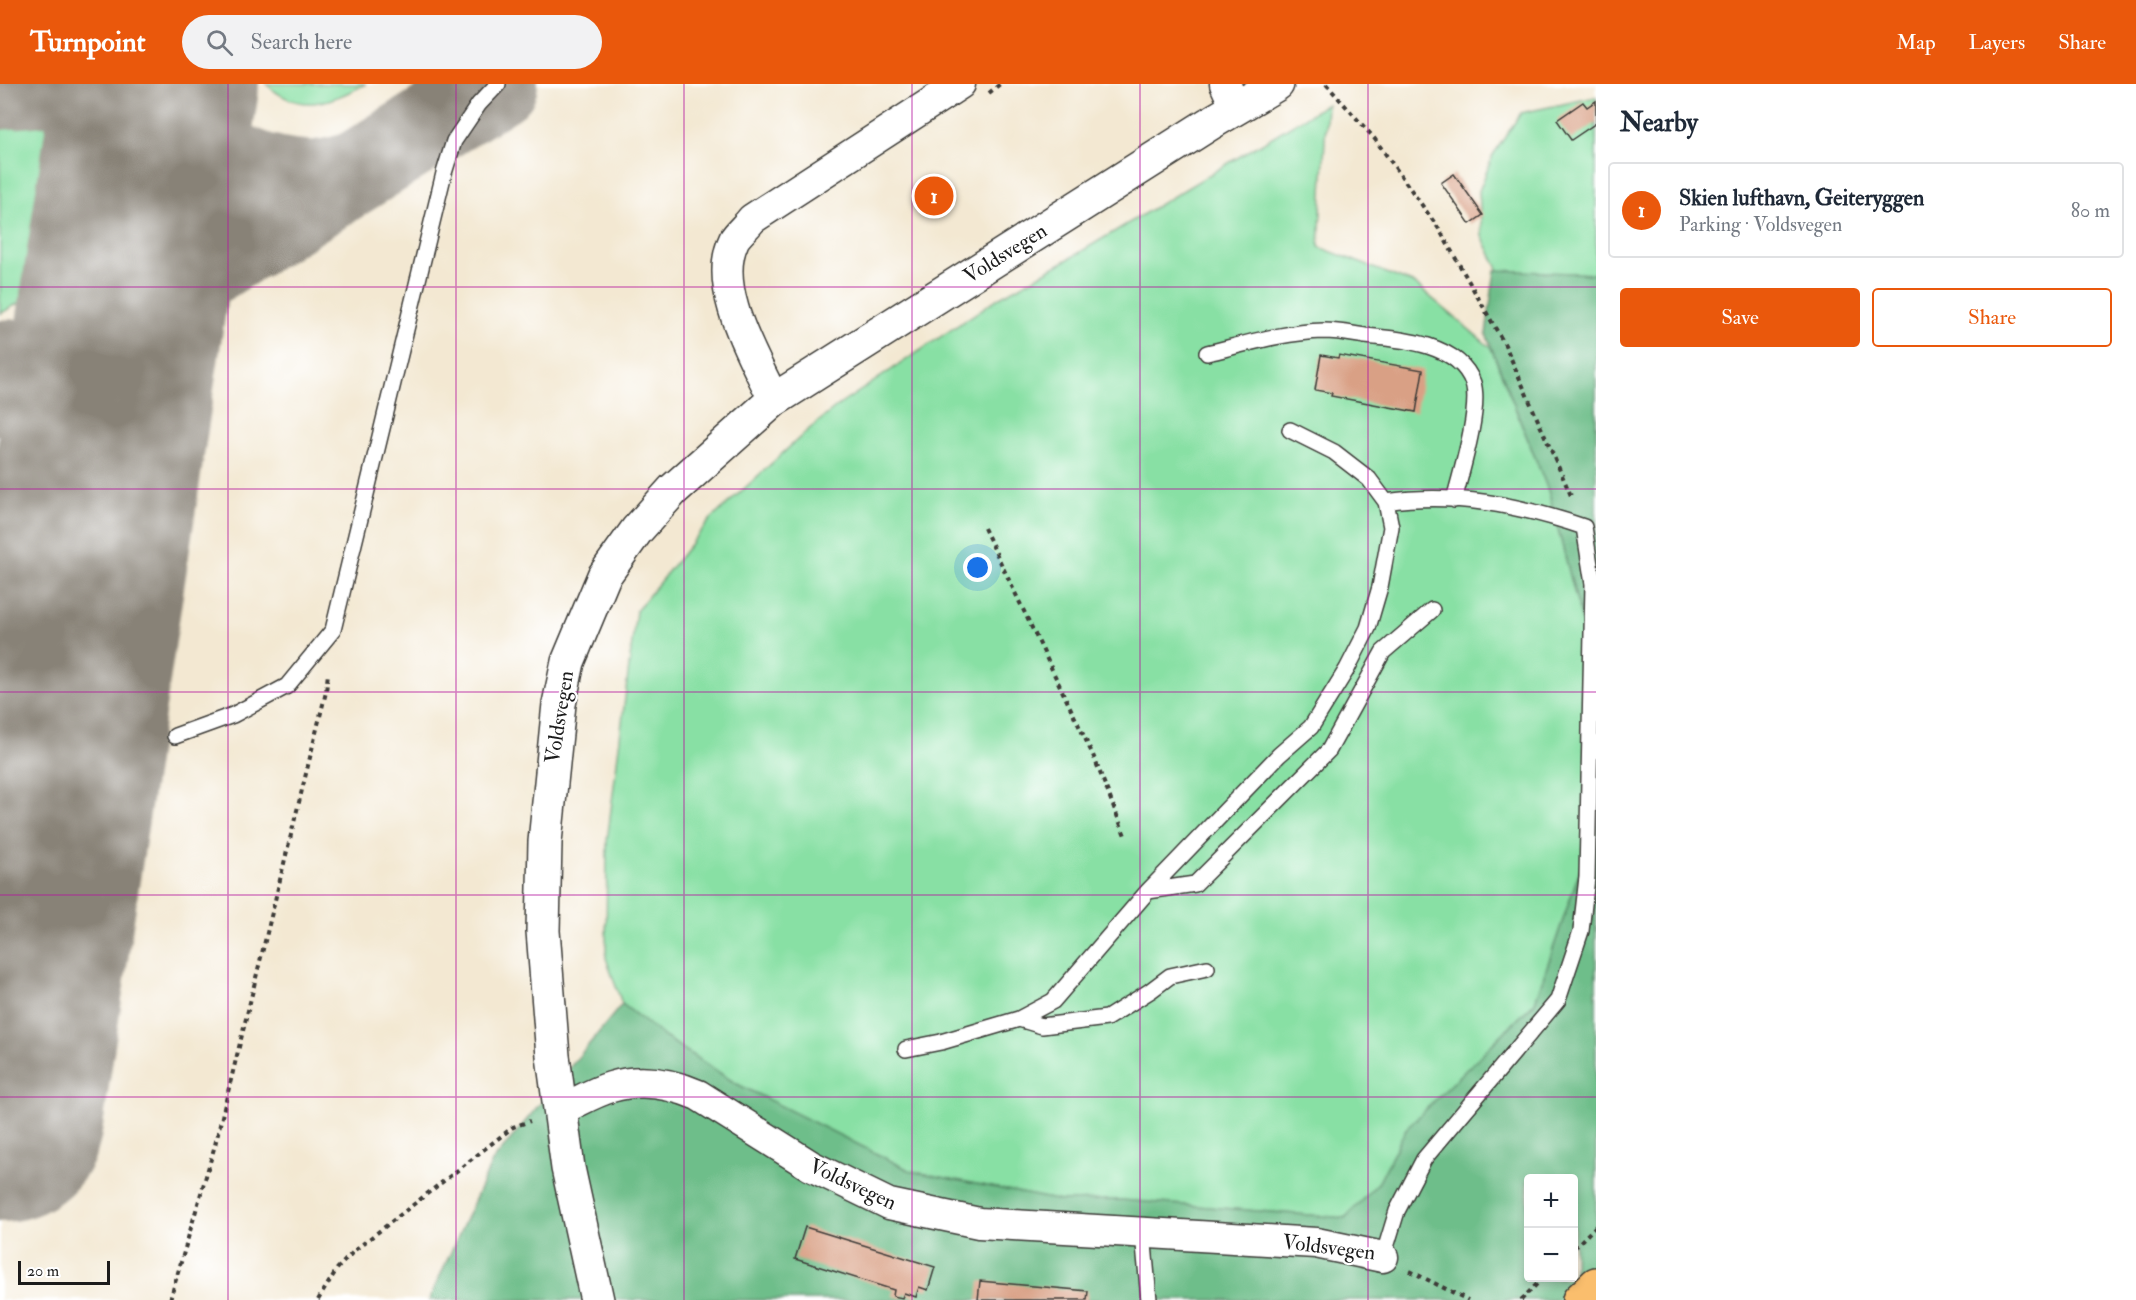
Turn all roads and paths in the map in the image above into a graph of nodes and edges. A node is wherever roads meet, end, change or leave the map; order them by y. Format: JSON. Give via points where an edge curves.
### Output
{"nodes":[{"id":1,"x":498,"y":84,"type":"edge"},
{"id":2,"x":960,"y":84,"type":"edge"},
{"id":3,"x":1276,"y":84,"type":"edge"},
{"id":4,"x":1326,"y":84,"type":"edge"},
{"id":5,"x":1231,"y":96,"type":"edge"},
{"id":6,"x":1207,"y":353,"type":"dead end"},
{"id":7,"x":774,"y":400,"type":"junction"},
{"id":8,"x":1290,"y":430,"type":"dead end"},
{"id":9,"x":1454,"y":500,"type":"junction"},
{"id":10,"x":1386,"y":502,"type":"junction"},
{"id":11,"x":1584,"y":526,"type":"junction"},
{"id":12,"x":984,"y":528,"type":"dead end"},
{"id":13,"x":1432,"y":610,"type":"dead end"},
{"id":14,"x":333,"y":630,"type":"junction"},
{"id":15,"x":175,"y":736,"type":"dead end"},
{"id":16,"x":1126,"y":838,"type":"dead end"},
{"id":17,"x":1148,"y":891,"type":"junction"},
{"id":18,"x":1207,"y":968,"type":"dead end"},
{"id":19,"x":1019,"y":1019,"type":"junction"},
{"id":20,"x":906,"y":1049,"type":"dead end"},
{"id":21,"x":560,"y":1110,"type":"junction"},
{"id":22,"x":1596,"y":1226,"type":"edge"},
{"id":23,"x":1143,"y":1233,"type":"junction"},
{"id":24,"x":1578,"y":1244,"type":"edge"},
{"id":25,"x":1383,"y":1257,"type":"junction"},
{"id":26,"x":1539,"y":1282,"type":"edge"},
{"id":27,"x":1596,"y":1284,"type":"edge"},
{"id":28,"x":170,"y":1300,"type":"edge"},
{"id":29,"x":318,"y":1300,"type":"edge"},
{"id":30,"x":597,"y":1300,"type":"edge"},
{"id":31,"x":1149,"y":1300,"type":"edge"},
{"id":32,"x":1468,"y":1300,"type":"edge"},
{"id":33,"x":1521,"y":1300,"type":"edge"},
{"id":34,"x":1579,"y":1300,"type":"edge"}],
"edges":[{"from":1,"to":14,"type":"lane","via":[[454,141]]},
{"from":2,"to":7,"type":"street","via":[[752,219],[734,239],[727,288]]},
{"from":3,"to":5,"type":"street","name":"Voldsvegen"},
{"from":4,"to":11,"type":"path","via":[[1374,138],[1439,228],[1505,345]]},
{"from":5,"to":7,"type":"street","name":"Voldsvegen"},
{"from":6,"to":9,"type":"lane","via":[[1270,338],[1324,331],[1412,340],[1436,349],[1466,369],[1473,384],[1475,402]]},
{"from":7,"to":21,"type":"street","name":"Voldsvegen","via":[[673,490],[637,530],[604,576],[568,662],[550,777],[543,931]]},
{"from":8,"to":10,"type":"lane","via":[[1334,452],[1369,479]]},
{"from":9,"to":10,"type":"lane","via":[[1412,498]]},
{"from":9,"to":11,"type":"lane","via":[[1494,502]]},
{"from":10,"to":17,"type":"lane","via":[[1390,527],[1380,587],[1368,628],[1347,669],[1311,727]]},
{"from":11,"to":25,"type":"lane","name":"Voldsvegen","via":[[1593,584],[1587,878],[1581,931],[1558,1000],[1424,1159],[1397,1211]]},
{"from":12,"to":16,"type":"path","via":[[1093,755]]},
{"from":13,"to":17,"type":"lane","via":[[1383,652],[1329,750],[1195,884]]},
{"from":14,"to":15,"type":"lane","via":[[287,686],[234,715]]},
{"from":14,"to":28,"type":"path","via":[[326,692],[239,1053]]},
{"from":17,"to":19,"type":"lane","via":[[1053,1000]]},
{"from":18,"to":19,"type":"lane","via":[[1170,976],[1107,1018],[1042,1026]]},
{"from":19,"to":20,"type":"lane"},
{"from":21,"to":23,"type":"street","name":"Voldsvegen","via":[[611,1087],[651,1082],[679,1087],[811,1166],[889,1204],[979,1223]]},
{"from":21,"to":29,"type":"path","via":[[513,1127],[355,1250],[337,1269]]},
{"from":21,"to":30,"type":"street","name":"Voldsvegen","via":[[568,1168]]},
{"from":22,"to":24,"type":"path"},
{"from":23,"to":25,"type":"street","name":"Voldsvegen","via":[[1316,1243]]},
{"from":23,"to":31,"type":"lane"},
{"from":25,"to":32,"type":"path"},
{"from":26,"to":33,"type":"path"},
{"from":27,"to":34,"type":"highway"}]}
